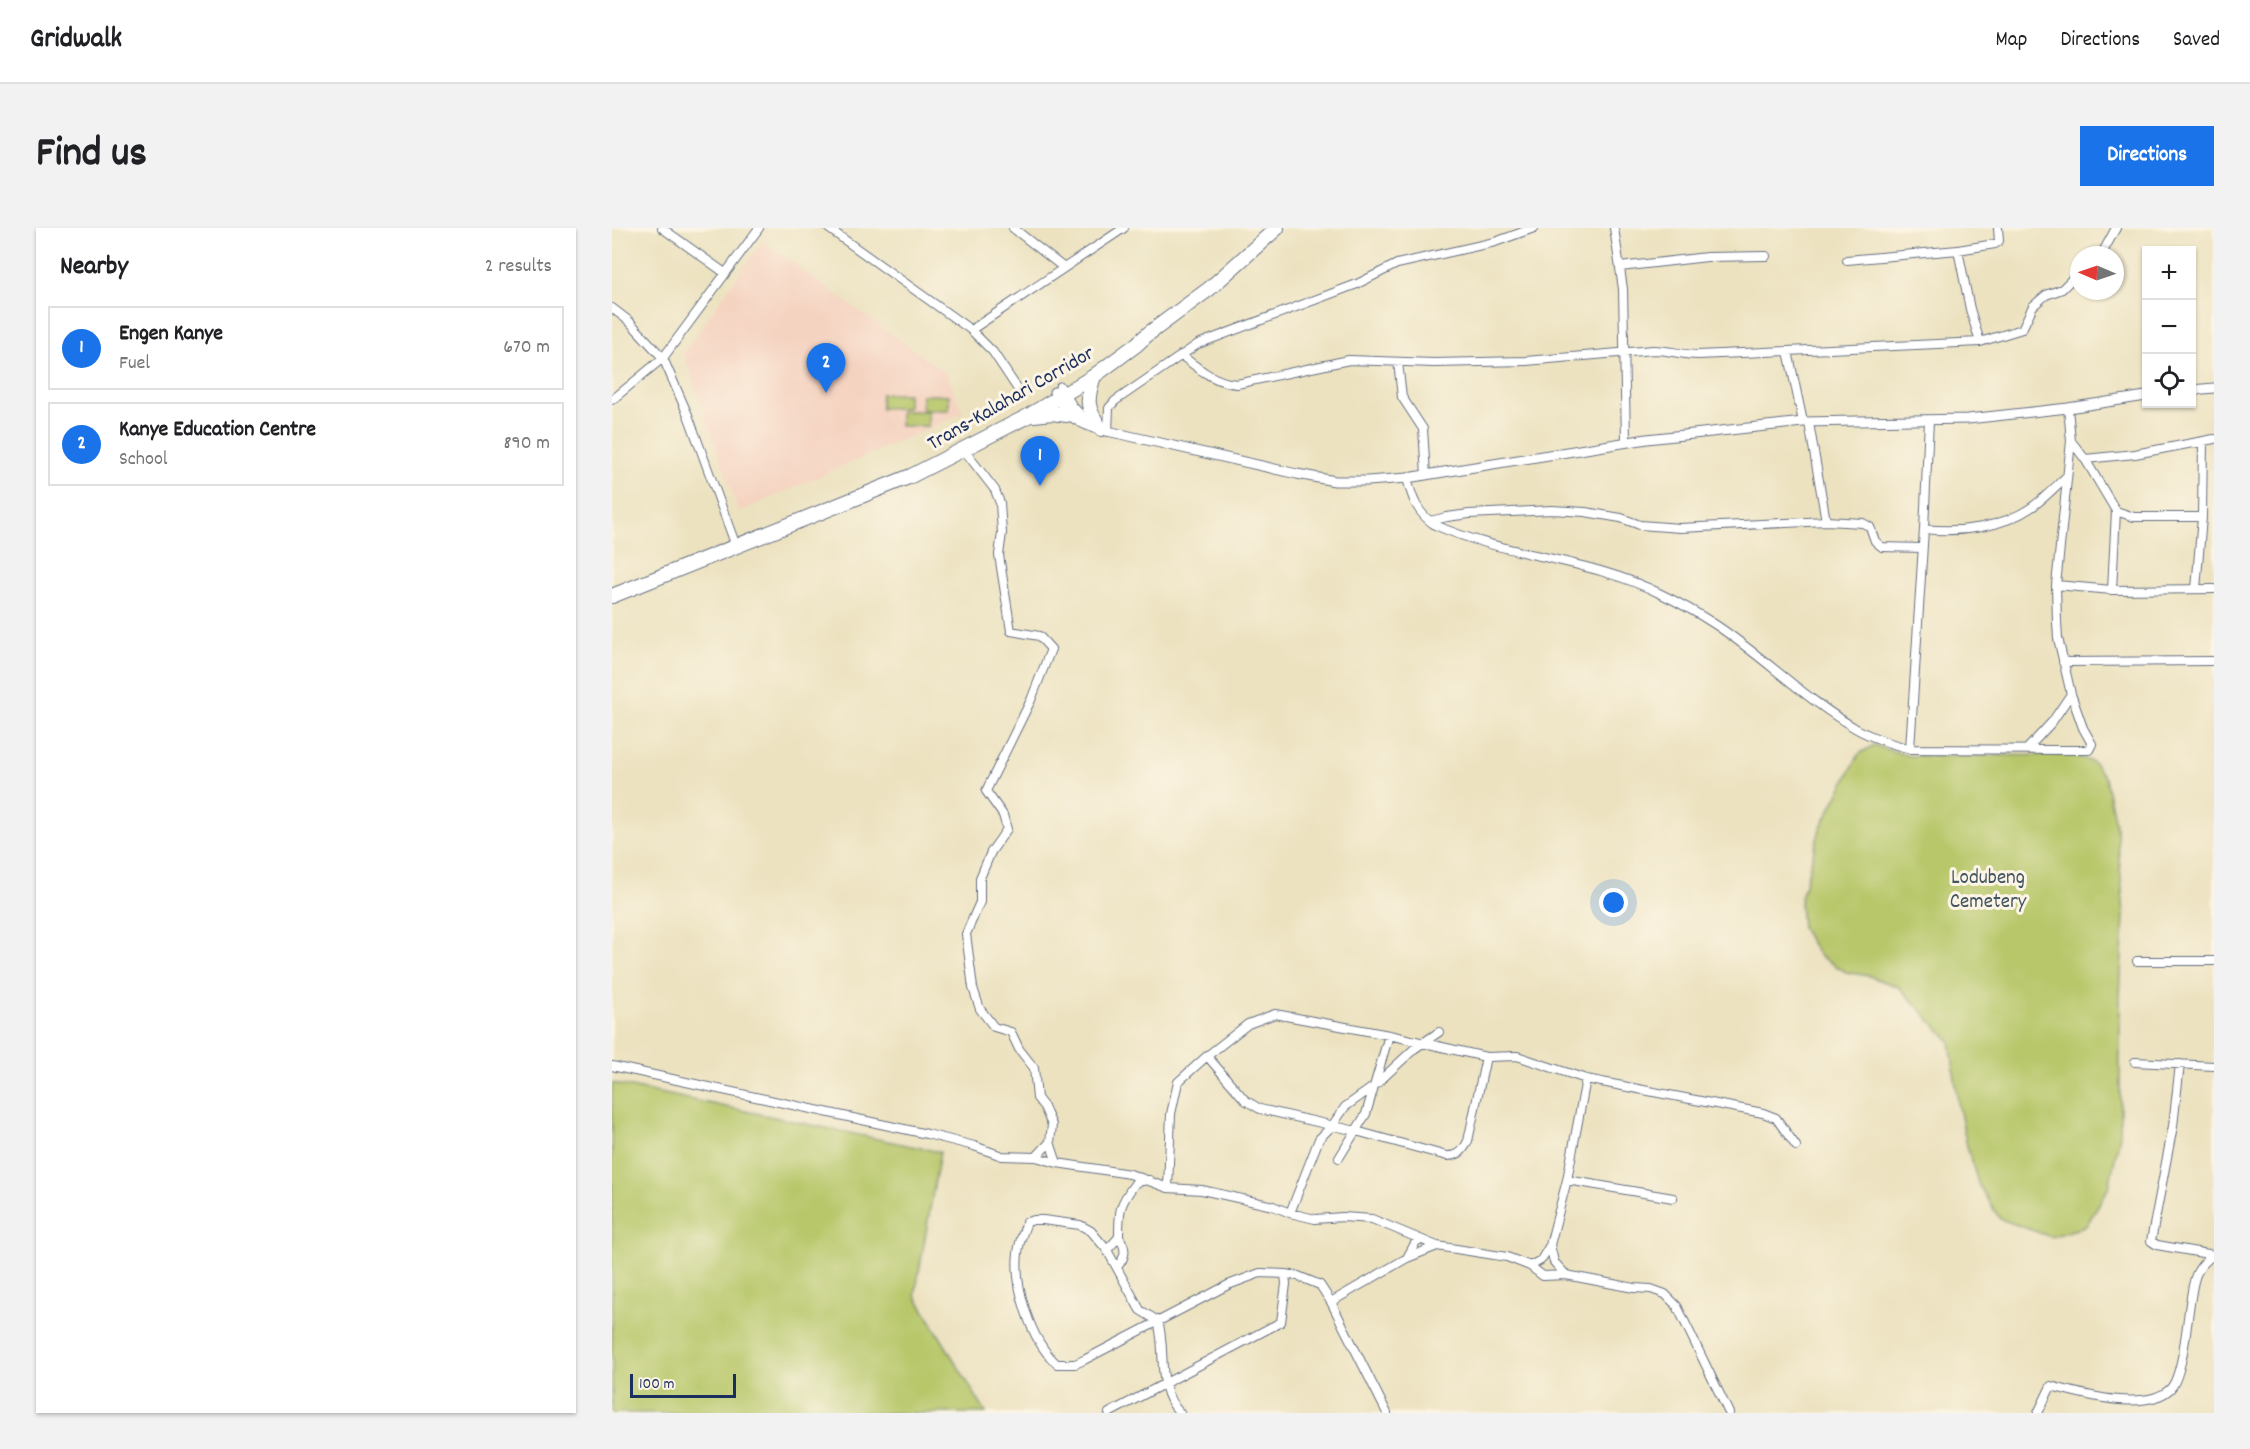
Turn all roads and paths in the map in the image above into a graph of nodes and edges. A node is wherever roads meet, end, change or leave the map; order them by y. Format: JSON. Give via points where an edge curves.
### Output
{"nodes":[{"id":1,"x":662,"y":228,"type":"edge"},
{"id":2,"x":759,"y":228,"type":"edge"},
{"id":3,"x":1013,"y":228,"type":"edge"},
{"id":4,"x":1124,"y":228,"type":"edge"},
{"id":5,"x":1277,"y":228,"type":"edge"},
{"id":6,"x":1534,"y":228,"type":"edge"},
{"id":7,"x":1614,"y":228,"type":"edge"},
{"id":8,"x":1998,"y":228,"type":"edge"},
{"id":9,"x":2116,"y":228,"type":"edge"},
{"id":10,"x":832,"y":229,"type":"edge"},
{"id":11,"x":2105,"y":246,"type":"edge"},
{"id":12,"x":1958,"y":250,"type":"junction"},
{"id":13,"x":1766,"y":256,"type":"dead end"},
{"id":14,"x":1847,"y":260,"type":"dead end"},
{"id":15,"x":1620,"y":267,"type":"junction"},
{"id":16,"x":1064,"y":268,"type":"junction"},
{"id":17,"x":725,"y":273,"type":"junction"},
{"id":18,"x":2070,"y":281,"type":"edge"},
{"id":19,"x":612,"y":308,"type":"edge"},
{"id":20,"x":971,"y":330,"type":"junction"},
{"id":21,"x":1148,"y":334,"type":"junction"},
{"id":22,"x":1980,"y":342,"type":"junction"},
{"id":23,"x":1788,"y":351,"type":"junction"},
{"id":24,"x":1626,"y":353,"type":"junction"},
{"id":25,"x":1181,"y":355,"type":"junction"},
{"id":26,"x":663,"y":358,"type":"junction"},
{"id":27,"x":1398,"y":362,"type":"junction"},
{"id":28,"x":1094,"y":376,"type":"junction"},
{"id":29,"x":2214,"y":388,"type":"edge"},
{"id":30,"x":2196,"y":390,"type":"edge"},
{"id":31,"x":1018,"y":391,"type":"dead end"},
{"id":32,"x":1059,"y":393,"type":"junction"},
{"id":33,"x":2142,"y":397,"type":"edge"},
{"id":34,"x":612,"y":400,"type":"edge"},
{"id":35,"x":2068,"y":408,"type":"junction"},
{"id":36,"x":1067,"y":415,"type":"junction"},
{"id":37,"x":1028,"y":416,"type":"junction"},
{"id":38,"x":1929,"y":420,"type":"junction"},
{"id":39,"x":1806,"y":423,"type":"junction"},
{"id":40,"x":1101,"y":430,"type":"junction"},
{"id":41,"x":2214,"y":439,"type":"edge"},
{"id":42,"x":2071,"y":441,"type":"junction"},
{"id":43,"x":2203,"y":441,"type":"junction"},
{"id":44,"x":1626,"y":442,"type":"junction"},
{"id":45,"x":964,"y":450,"type":"junction"},
{"id":46,"x":2085,"y":459,"type":"junction"},
{"id":47,"x":1426,"y":475,"type":"junction"},
{"id":48,"x":2067,"y":476,"type":"junction"},
{"id":49,"x":1407,"y":478,"type":"junction"},
{"id":50,"x":888,"y":485,"type":"junction"},
{"id":51,"x":2116,"y":511,"type":"junction"},
{"id":52,"x":2202,"y":517,"type":"junction"},
{"id":53,"x":1430,"y":521,"type":"junction"},
{"id":54,"x":1826,"y":521,"type":"junction"},
{"id":55,"x":1924,"y":529,"type":"junction"},
{"id":56,"x":736,"y":546,"type":"junction"},
{"id":57,"x":1922,"y":548,"type":"junction"},
{"id":58,"x":2056,"y":585,"type":"junction"},
{"id":59,"x":2196,"y":589,"type":"junction"},
{"id":60,"x":2214,"y":589,"type":"edge"},
{"id":61,"x":2112,"y":590,"type":"junction"},
{"id":62,"x":612,"y":596,"type":"edge"},
{"id":63,"x":2214,"y":661,"type":"edge"},
{"id":64,"x":2063,"y":662,"type":"junction"},
{"id":65,"x":2071,"y":694,"type":"junction"},
{"id":66,"x":1910,"y":749,"type":"junction"},
{"id":67,"x":2027,"y":749,"type":"junction"},
{"id":68,"x":2137,"y":961,"type":"dead end"},
{"id":69,"x":2214,"y":961,"type":"edge"},
{"id":70,"x":1439,"y":1032,"type":"dead end"},
{"id":71,"x":1389,"y":1035,"type":"junction"},
{"id":72,"x":1424,"y":1043,"type":"junction"},
{"id":73,"x":1207,"y":1056,"type":"junction"},
{"id":74,"x":1486,"y":1057,"type":"junction"},
{"id":75,"x":2135,"y":1062,"type":"dead end"},
{"id":76,"x":2180,"y":1064,"type":"junction"},
{"id":77,"x":612,"y":1066,"type":"edge"},
{"id":78,"x":2214,"y":1066,"type":"edge"},
{"id":79,"x":1586,"y":1079,"type":"junction"},
{"id":80,"x":1373,"y":1087,"type":"junction"},
{"id":81,"x":1332,"y":1126,"type":"junction"},
{"id":82,"x":1356,"y":1131,"type":"junction"},
{"id":83,"x":1050,"y":1142,"type":"junction"},
{"id":84,"x":1796,"y":1146,"type":"dead end"},
{"id":85,"x":1036,"y":1157,"type":"junction"},
{"id":86,"x":1339,"y":1158,"type":"dead end"},
{"id":87,"x":1057,"y":1163,"type":"junction"},
{"id":88,"x":1130,"y":1174,"type":"junction"},
{"id":89,"x":1150,"y":1180,"type":"junction"},
{"id":90,"x":1567,"y":1180,"type":"junction"},
{"id":91,"x":1136,"y":1182,"type":"junction"},
{"id":92,"x":1168,"y":1188,"type":"junction"},
{"id":93,"x":1673,"y":1198,"type":"dead end"},
{"id":94,"x":1290,"y":1213,"type":"junction"},
{"id":95,"x":1119,"y":1237,"type":"junction"},
{"id":96,"x":1418,"y":1238,"type":"junction"},
{"id":97,"x":1550,"y":1245,"type":"junction"},
{"id":98,"x":1437,"y":1246,"type":"junction"},
{"id":99,"x":1107,"y":1250,"type":"junction"},
{"id":100,"x":2213,"y":1255,"type":"edge"},
{"id":101,"x":1407,"y":1258,"type":"junction"},
{"id":102,"x":1530,"y":1266,"type":"junction"},
{"id":103,"x":1117,"y":1267,"type":"junction"},
{"id":104,"x":1285,"y":1274,"type":"junction"},
{"id":105,"x":1566,"y":1275,"type":"junction"},
{"id":106,"x":1331,"y":1302,"type":"junction"},
{"id":107,"x":1158,"y":1321,"type":"junction"},
{"id":108,"x":1165,"y":1382,"type":"junction"},
{"id":109,"x":1109,"y":1413,"type":"edge"},
{"id":110,"x":1180,"y":1413,"type":"edge"},
{"id":111,"x":1387,"y":1413,"type":"edge"},
{"id":112,"x":1729,"y":1413,"type":"edge"},
{"id":113,"x":2038,"y":1413,"type":"edge"}],
"edges":[{"from":1,"to":17,"type":"street"},
{"from":2,"to":17,"type":"street"},
{"from":3,"to":16,"type":"street"},
{"from":4,"to":16,"type":"street"},
{"from":5,"to":21,"type":"highway","name":"Trans-Kalahari Corridor","via":[[1209,289]]},
{"from":6,"to":25,"type":"street","via":[[1495,242],[1397,264],[1357,284],[1198,344]]},
{"from":7,"to":15,"type":"street"},
{"from":8,"to":12,"type":"street","via":[[1997,243]]},
{"from":9,"to":11,"type":"street"},
{"from":10,"to":20,"type":"street"},
{"from":12,"to":14,"type":"street"},
{"from":12,"to":22,"type":"street"},
{"from":13,"to":15,"type":"street","via":[[1707,257]]},
{"from":15,"to":24,"type":"street"},
{"from":16,"to":20,"type":"street"},
{"from":17,"to":26,"type":"street"},
{"from":18,"to":22,"type":"street","via":[[2033,306],[2022,329]]},
{"from":19,"to":26,"type":"street"},
{"from":20,"to":31,"type":"street","via":[[993,352]]},
{"from":21,"to":28,"type":"highway","name":"Trans-Kalahari Corridor"},
{"from":21,"to":32,"type":"highway","name":"Trans-Kalahari Corridor","via":[[1100,361]]},
{"from":22,"to":23,"type":"street"},
{"from":23,"to":24,"type":"street"},
{"from":23,"to":39,"type":"street"},
{"from":24,"to":27,"type":"street","via":[[1526,361]]},
{"from":24,"to":44,"type":"street"},
{"from":25,"to":27,"type":"street","via":[[1227,384],[1349,360]]},
{"from":25,"to":40,"type":"street","via":[[1115,400]]},
{"from":26,"to":34,"type":"street"},
{"from":26,"to":56,"type":"street"},
{"from":27,"to":47,"type":"street","via":[[1402,398],[1423,429]]},
{"from":28,"to":32,"type":"highway","name":"Trans-Kalahari Corridor"},
{"from":28,"to":40,"type":"highway","via":[[1088,403]]},
{"from":29,"to":30,"type":"street"},
{"from":32,"to":36,"type":"street"},
{"from":32,"to":37,"type":"highway","name":"Trans-Kalahari Corridor"},
{"from":32,"to":40,"type":"street","via":[[1083,419]]},
{"from":32,"to":50,"type":"highway","name":"Trans-Kalahari Corridor"},
{"from":33,"to":35,"type":"street"},
{"from":35,"to":38,"type":"street"},
{"from":35,"to":42,"type":"street"},
{"from":36,"to":37,"type":"highway"},
{"from":36,"to":40,"type":"street"},
{"from":37,"to":45,"type":"highway","name":"Trans-Kalahari Corridor"},
{"from":38,"to":39,"type":"street"},
{"from":38,"to":55,"type":"street"},
{"from":39,"to":44,"type":"street"},
{"from":39,"to":54,"type":"street"},
{"from":40,"to":49,"type":"street","via":[[1335,481]]},
{"from":41,"to":43,"type":"street"},
{"from":42,"to":46,"type":"street"},
{"from":42,"to":48,"type":"street"},
{"from":43,"to":46,"type":"street"},
{"from":43,"to":52,"type":"street"},
{"from":44,"to":47,"type":"street"},
{"from":45,"to":50,"type":"highway","name":"Trans-Kalahari Corridor"},
{"from":45,"to":83,"type":"street","via":[[1000,502],[999,555],[1011,631],[1039,636],[1051,649],[1031,700],[986,791],[1003,815],[1007,829],[980,878],[980,902],[966,934],[973,988],[980,1009],[994,1027],[1011,1032],[1034,1068],[1037,1098],[1052,1125]]},
{"from":46,"to":51,"type":"street"},
{"from":47,"to":49,"type":"street"},
{"from":48,"to":55,"type":"street","via":[[2029,509],[1993,525]]},
{"from":48,"to":58,"type":"street"},
{"from":49,"to":53,"type":"street","via":[[1416,507]]},
{"from":50,"to":56,"type":"highway","name":"Trans-Kalahari Corridor"},
{"from":51,"to":52,"type":"street","via":[[2134,518]]},
{"from":51,"to":61,"type":"street"},
{"from":52,"to":59,"type":"street"},
{"from":53,"to":54,"type":"street","via":[[1447,516],[1552,510],[1680,528]]},
{"from":53,"to":66,"type":"street","via":[[1515,551],[1610,574],[1660,593],[1717,626],[1857,730]]},
{"from":54,"to":57,"type":"street","via":[[1866,524],[1882,547]]},
{"from":55,"to":57,"type":"street"},
{"from":56,"to":62,"type":"highway","name":"Trans-Kalahari Corridor"},
{"from":57,"to":66,"type":"street"},
{"from":58,"to":61,"type":"street"},
{"from":58,"to":64,"type":"street"},
{"from":59,"to":60,"type":"street"},
{"from":59,"to":61,"type":"street"},
{"from":63,"to":64,"type":"street"},
{"from":64,"to":65,"type":"street"},
{"from":65,"to":67,"type":"street"},
{"from":65,"to":67,"type":"street","via":[[2092,744],[2089,750]]},
{"from":66,"to":67,"type":"street"},
{"from":68,"to":69,"type":"street"},
{"from":70,"to":72,"type":"street"},
{"from":71,"to":72,"type":"street"},
{"from":71,"to":73,"type":"street","via":[[1275,1014],[1248,1024]]},
{"from":71,"to":80,"type":"street"},
{"from":72,"to":74,"type":"street"},
{"from":72,"to":80,"type":"street"},
{"from":73,"to":81,"type":"street","via":[[1252,1106]]},
{"from":73,"to":92,"type":"street","via":[[1178,1082],[1171,1114]]},
{"from":74,"to":79,"type":"street","via":[[1517,1056]]},
{"from":74,"to":82,"type":"street","via":[[1470,1133],[1462,1152],[1454,1156],[1437,1155]]},
{"from":75,"to":76,"type":"street"},
{"from":76,"to":78,"type":"street"},
{"from":76,"to":100,"type":"street","via":[[2173,1126],[2151,1241]]},
{"from":77,"to":85,"type":"street","via":[[927,1134],[1002,1156]]},
{"from":79,"to":84,"type":"street","via":[[1763,1113],[1776,1118]]},
{"from":79,"to":90,"type":"street"},
{"from":80,"to":81,"type":"street","via":[[1345,1107]]},
{"from":80,"to":82,"type":"street","via":[[1366,1114]]},
{"from":81,"to":82,"type":"street"},
{"from":81,"to":94,"type":"street","via":[[1319,1138]]},
{"from":82,"to":86,"type":"street"},
{"from":83,"to":85,"type":"street"},
{"from":83,"to":87,"type":"street"},
{"from":85,"to":87,"type":"street"},
{"from":87,"to":88,"type":"street"},
{"from":88,"to":89,"type":"street"},
{"from":88,"to":91,"type":"street"},
{"from":89,"to":91,"type":"street"},
{"from":89,"to":92,"type":"street"},
{"from":90,"to":93,"type":"street"},
{"from":90,"to":97,"type":"street"},
{"from":91,"to":95,"type":"street","via":[[1119,1210]]},
{"from":92,"to":94,"type":"street","via":[[1202,1191]]},
{"from":94,"to":96,"type":"street","via":[[1316,1219],[1372,1219]]},
{"from":95,"to":99,"type":"street"},
{"from":95,"to":103,"type":"street","via":[[1125,1253]]},
{"from":96,"to":98,"type":"street"},
{"from":96,"to":101,"type":"street"},
{"from":97,"to":102,"type":"street","via":[[1541,1260]]},
{"from":97,"to":105,"type":"street","via":[[1554,1262]]},
{"from":98,"to":101,"type":"street"},
{"from":98,"to":102,"type":"street","via":[[1507,1257]]},
{"from":99,"to":103,"type":"street"},
{"from":99,"to":107,"type":"street","via":[[1091,1231],[1080,1226],[1027,1222],[1018,1253],[1019,1282],[1028,1318],[1046,1355],[1057,1364],[1075,1364]]},
{"from":100,"to":113,"type":"street","via":[[2194,1276],[2182,1358],[2172,1387],[2153,1400],[2135,1402],[2099,1399],[2051,1386]]},
{"from":101,"to":106,"type":"street"},
{"from":102,"to":105,"type":"street","via":[[1544,1276]]},
{"from":103,"to":107,"type":"street","via":[[1140,1310]]},
{"from":104,"to":106,"type":"street","via":[[1320,1285]]},
{"from":104,"to":107,"type":"street","via":[[1260,1273]]},
{"from":104,"to":108,"type":"street","via":[[1281,1322]]},
{"from":105,"to":112,"type":"street","via":[[1665,1294],[1677,1306]]},
{"from":106,"to":111,"type":"street"},
{"from":107,"to":108,"type":"street"},
{"from":108,"to":109,"type":"street"},
{"from":108,"to":110,"type":"street","via":[[1168,1397]]}]}
